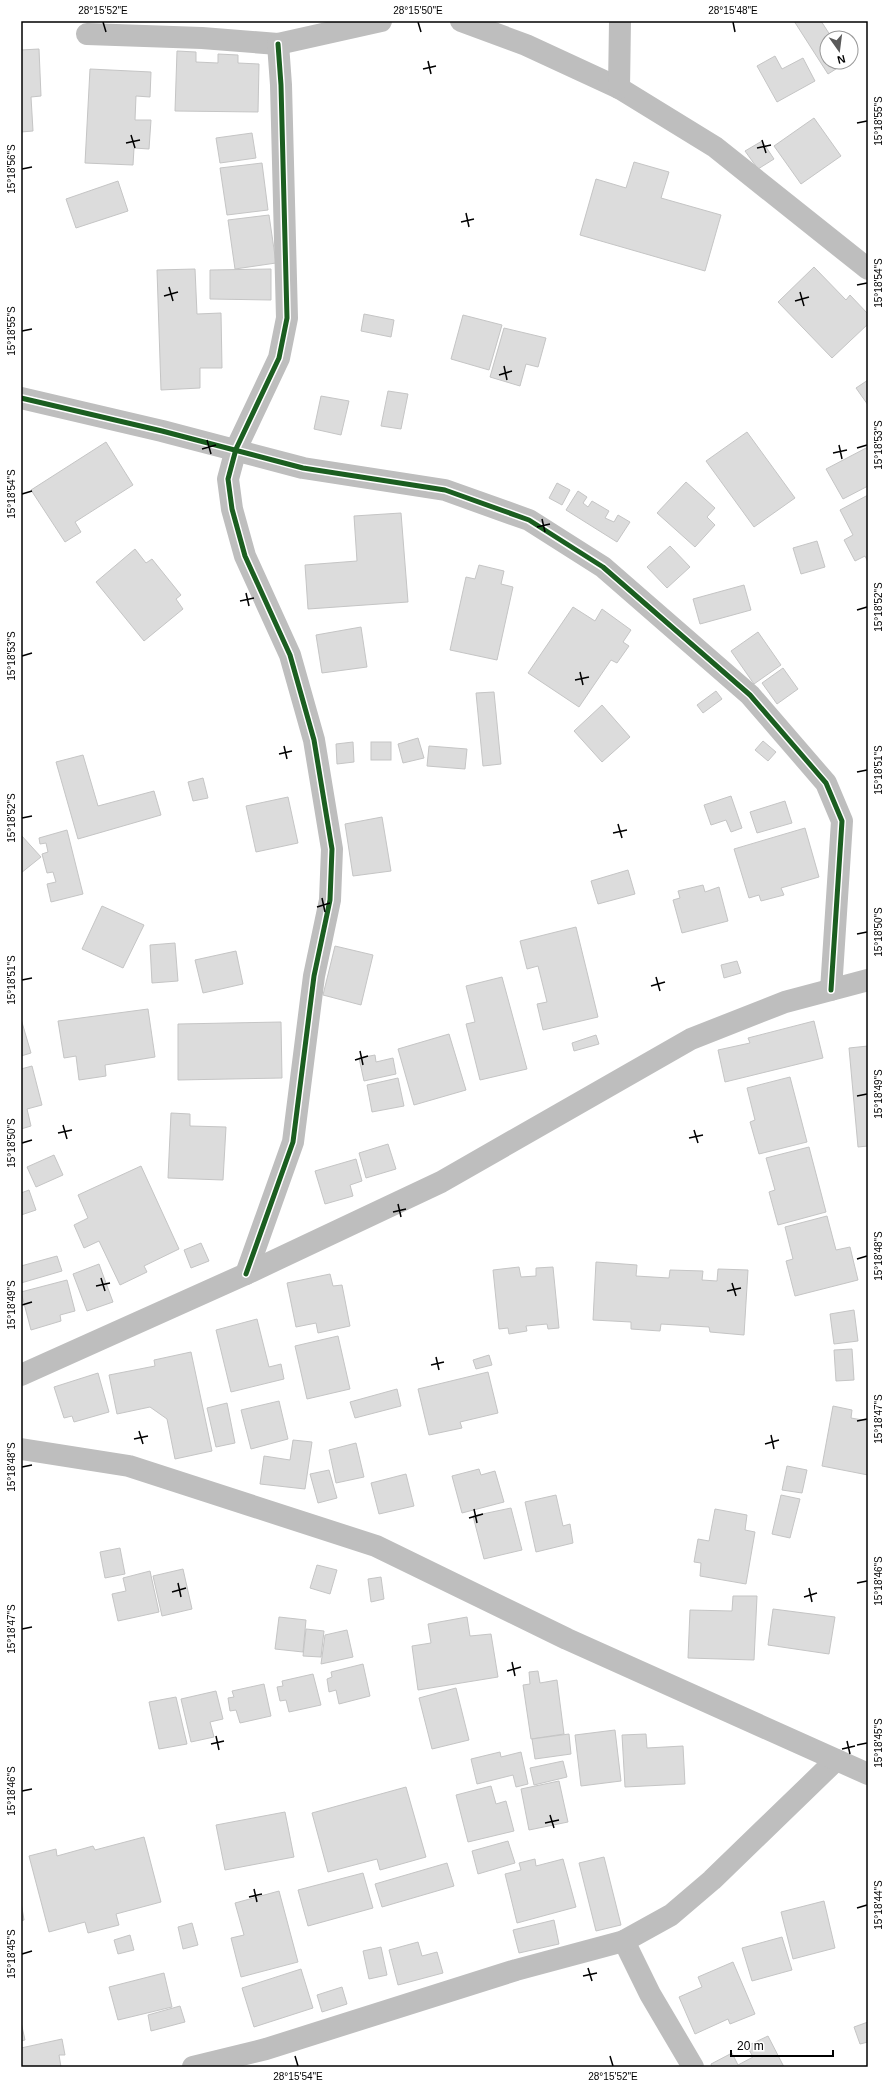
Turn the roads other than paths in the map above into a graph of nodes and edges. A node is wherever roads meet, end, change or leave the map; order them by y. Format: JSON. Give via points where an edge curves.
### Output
{"nodes":[{"id":1,"x":381,"y":21,"type":"edge"},
{"id":2,"x":461,"y":21,"type":"edge"},
{"id":3,"x":620,"y":21,"type":"edge"},
{"id":4,"x":87,"y":34,"type":"dead end"},
{"id":5,"x":278,"y":44,"type":"junction"},
{"id":6,"x":619,"y":88,"type":"junction"},
{"id":7,"x":868,"y":269,"type":"edge"},
{"id":8,"x":21,"y":398,"type":"edge"},
{"id":9,"x":236,"y":449,"type":"junction"},
{"id":10,"x":868,"y":980,"type":"edge"},
{"id":11,"x":831,"y":990,"type":"junction"},
{"id":12,"x":246,"y":1274,"type":"junction"},
{"id":13,"x":21,"y":1375,"type":"edge"},
{"id":14,"x":21,"y":1449,"type":"edge"},
{"id":15,"x":836,"y":1760,"type":"junction"},
{"id":16,"x":868,"y":1774,"type":"edge"},
{"id":17,"x":624,"y":1941,"type":"junction"},
{"id":18,"x":193,"y":2067,"type":"edge"},
{"id":19,"x":694,"y":2067,"type":"edge"}],
"edges":[{"from":1,"to":5,"type":"street"},
{"from":2,"to":6,"type":"street","via":[[526,46]]},
{"from":3,"to":6,"type":"street"},
{"from":4,"to":5,"type":"street","via":[[202,38]]},
{"from":5,"to":9,"type":"street","via":[[282,92],[287,318],[279,358]]},
{"from":6,"to":7,"type":"street","via":[[715,147]]},
{"from":8,"to":9,"type":"street"},
{"from":9,"to":11,"type":"street","via":[[303,468],[445,490],[529,520],[603,567],[750,695],[826,783],[842,821]]},
{"from":9,"to":12,"type":"street","via":[[228,480],[232,509],[245,556],[290,655],[314,740],[332,849],[330,900],[314,976],[293,1142]]},
{"from":10,"to":11,"type":"street"},
{"from":11,"to":12,"type":"street","via":[[786,1002],[691,1039],[441,1182]]},
{"from":12,"to":13,"type":"street"},
{"from":14,"to":15,"type":"street","via":[[128,1466],[376,1546],[567,1639]]},
{"from":15,"to":16,"type":"street"},
{"from":15,"to":17,"type":"street","via":[[712,1880],[671,1915]]},
{"from":17,"to":18,"type":"street","via":[[516,1970],[266,2049]]},
{"from":17,"to":19,"type":"street","via":[[650,1994]]}]}
